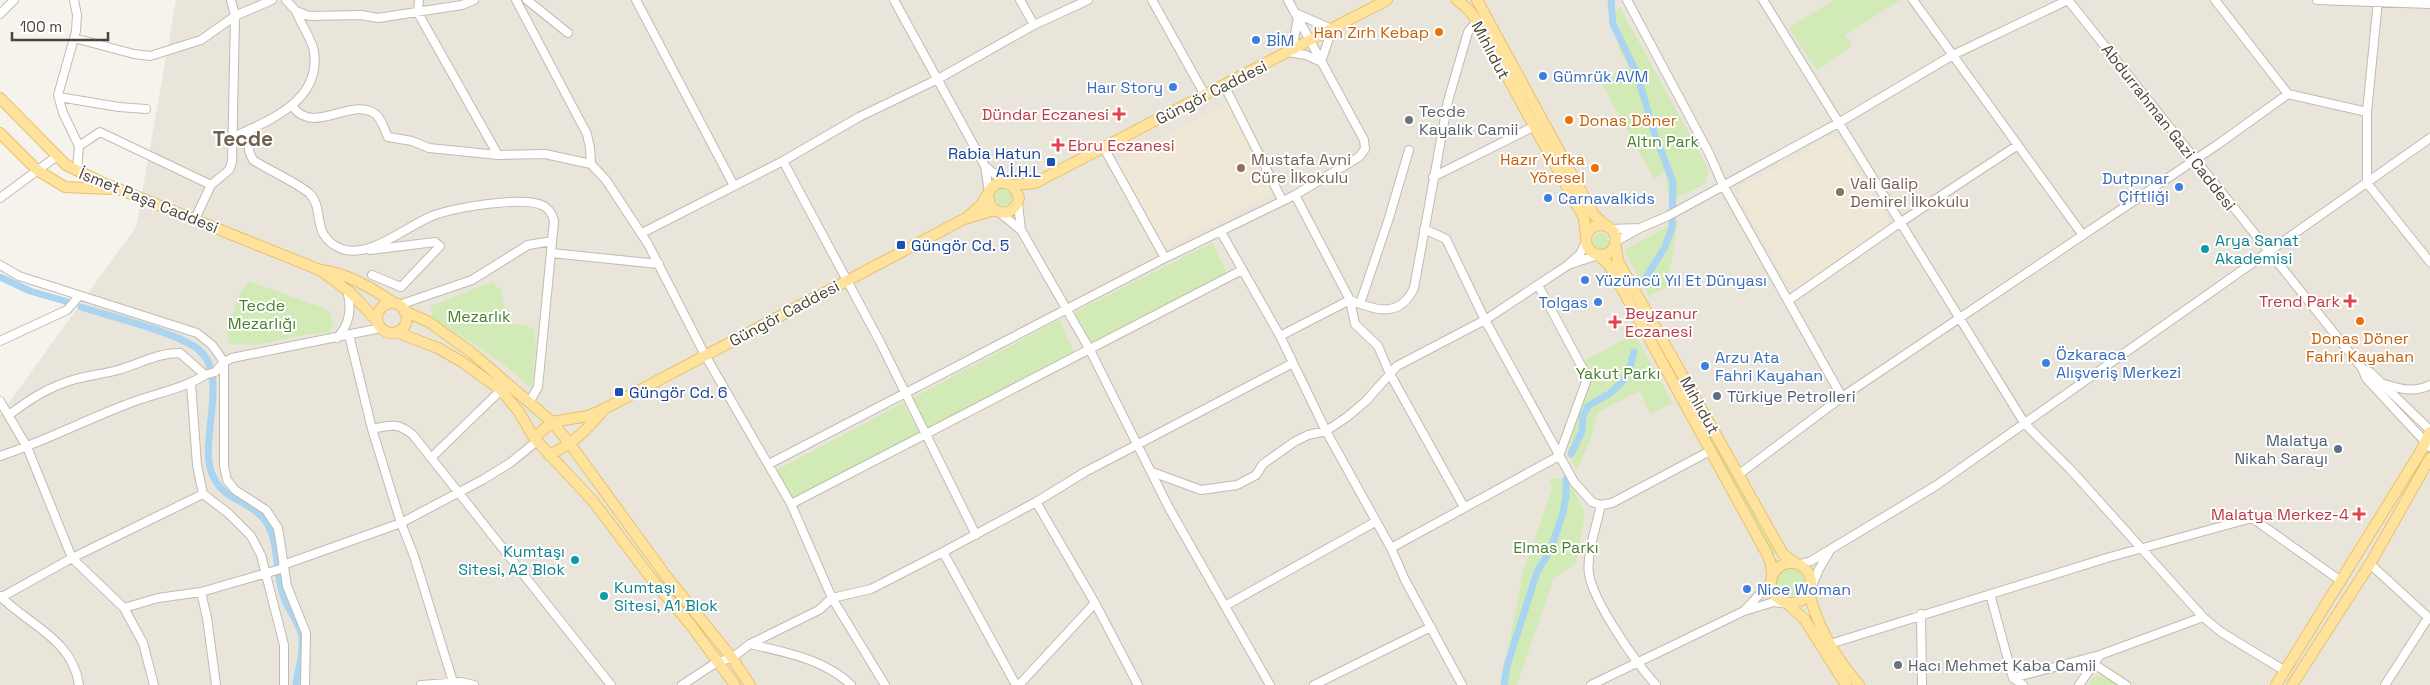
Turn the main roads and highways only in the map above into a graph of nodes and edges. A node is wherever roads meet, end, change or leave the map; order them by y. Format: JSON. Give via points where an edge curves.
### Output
{"nodes":[{"id":1,"x":1387,"y":0,"type":"edge"},
{"id":2,"x":1457,"y":0,"type":"edge"},
{"id":3,"x":1476,"y":0,"type":"edge"},
{"id":4,"x":0,"y":98,"type":"edge"},
{"id":5,"x":0,"y":133,"type":"edge"},
{"id":6,"x":1035,"y":182,"type":"junction"},
{"id":7,"x":1009,"y":184,"type":"junction"},
{"id":8,"x":118,"y":189,"type":"junction"},
{"id":9,"x":988,"y":194,"type":"junction"},
{"id":10,"x":1018,"y":201,"type":"junction"},
{"id":11,"x":997,"y":212,"type":"junction"},
{"id":12,"x":964,"y":219,"type":"junction"},
{"id":13,"x":1608,"y":227,"type":"junction"},
{"id":14,"x":1586,"y":240,"type":"junction"},
{"id":15,"x":1616,"y":242,"type":"junction"},
{"id":16,"x":1598,"y":255,"type":"junction"},
{"id":17,"x":320,"y":270,"type":"junction"},
{"id":18,"x":399,"y":306,"type":"junction"},
{"id":19,"x":379,"y":325,"type":"junction"},
{"id":20,"x":396,"y":332,"type":"junction"},
{"id":21,"x":604,"y":409,"type":"junction"},
{"id":22,"x":552,"y":422,"type":"junction"},
{"id":23,"x":2430,"y":431,"type":"edge"},
{"id":24,"x":536,"y":440,"type":"junction"},
{"id":25,"x":570,"y":444,"type":"junction"},
{"id":26,"x":2427,"y":444,"type":"edge"},
{"id":27,"x":548,"y":455,"type":"junction"},
{"id":28,"x":2430,"y":458,"type":"edge"},
{"id":29,"x":1797,"y":563,"type":"junction"},
{"id":30,"x":1772,"y":579,"type":"junction"},
{"id":31,"x":1811,"y":589,"type":"junction"},
{"id":32,"x":1788,"y":604,"type":"junction"},
{"id":33,"x":735,"y":685,"type":"edge"},
{"id":34,"x":750,"y":685,"type":"edge"},
{"id":35,"x":1846,"y":685,"type":"edge"},
{"id":36,"x":1859,"y":685,"type":"edge"},
{"id":37,"x":2276,"y":685,"type":"edge"},
{"id":38,"x":2292,"y":685,"type":"edge"}],
"edges":[{"from":1,"to":6,"type":"main road","name":"Güngör Caddesi"},
{"from":2,"to":14,"type":"main road","name":"Mıhlıdut","via":[[1476,21],[1584,218]]},
{"from":3,"to":13,"type":"main road","name":"Mıhlıdut","via":[[1594,215]]},
{"from":4,"to":8,"type":"main road","name":"İsmet Paşa Caddesi","via":[[57,156],[77,171]]},
{"from":5,"to":8,"type":"main road","via":[[37,170],[65,187]]},
{"from":6,"to":7,"type":"main road"},
{"from":6,"to":10,"type":"main road"},
{"from":7,"to":9,"type":"main road","via":[[995,184]]},
{"from":7,"to":10,"type":"main road"},
{"from":8,"to":17,"type":"main road","name":"İsmet Paşa Caddesi"},
{"from":9,"to":11,"type":"main road","via":[[988,202]]},
{"from":9,"to":12,"type":"main road"},
{"from":10,"to":11,"type":"main road","via":[[1010,211]]},
{"from":11,"to":12,"type":"main road"},
{"from":12,"to":21,"type":"main road","name":"Güngör Caddesi"},
{"from":13,"to":14,"type":"main road","via":[[1591,229]]},
{"from":13,"to":15,"type":"main road"},
{"from":14,"to":16,"type":"main road","via":[[1590,251]]},
{"from":15,"to":16,"type":"main road","via":[[1608,254]]},
{"from":15,"to":29,"type":"main road","name":"Mıhlıdut","via":[[1618,261],[1738,475],[1783,554]]},
{"from":16,"to":30,"type":"main road","name":"Mıhlıdut","via":[[1609,265],[1767,554],[1772,564]]},
{"from":17,"to":18,"type":"main road","via":[[339,274]]},
{"from":17,"to":19,"type":"main road","via":[[347,290]]},
{"from":18,"to":19,"type":"main road","via":[[381,308]]},
{"from":18,"to":20,"type":"main road","via":[[406,322]]},
{"from":18,"to":22,"type":"main road","via":[[441,330]]},
{"from":19,"to":20,"type":"main road","via":[[387,332]]},
{"from":20,"to":24,"type":"main road","via":[[438,348],[500,390],[519,412]]},
{"from":21,"to":22,"type":"main road","via":[[588,416]]},
{"from":21,"to":25,"type":"main road"},
{"from":22,"to":24,"type":"main road"},
{"from":22,"to":25,"type":"main road"},
{"from":23,"to":26,"type":"main road"},
{"from":24,"to":27,"type":"main road"},
{"from":25,"to":27,"type":"main road"},
{"from":25,"to":34,"type":"main road"},
{"from":26,"to":37,"type":"main road"},
{"from":27,"to":33,"type":"main road","via":[[593,501]]},
{"from":28,"to":38,"type":"main road","via":[[2370,564]]},
{"from":29,"to":30,"type":"main road","via":[[1781,565]]},
{"from":29,"to":31,"type":"main road","via":[[1810,573]]},
{"from":30,"to":32,"type":"main road","via":[[1775,594]]},
{"from":31,"to":32,"type":"main road","via":[[1799,602]]},
{"from":31,"to":36,"type":"main road","via":[[1812,606],[1830,644]]},
{"from":32,"to":35,"type":"main road","via":[[1805,620]]}]}
